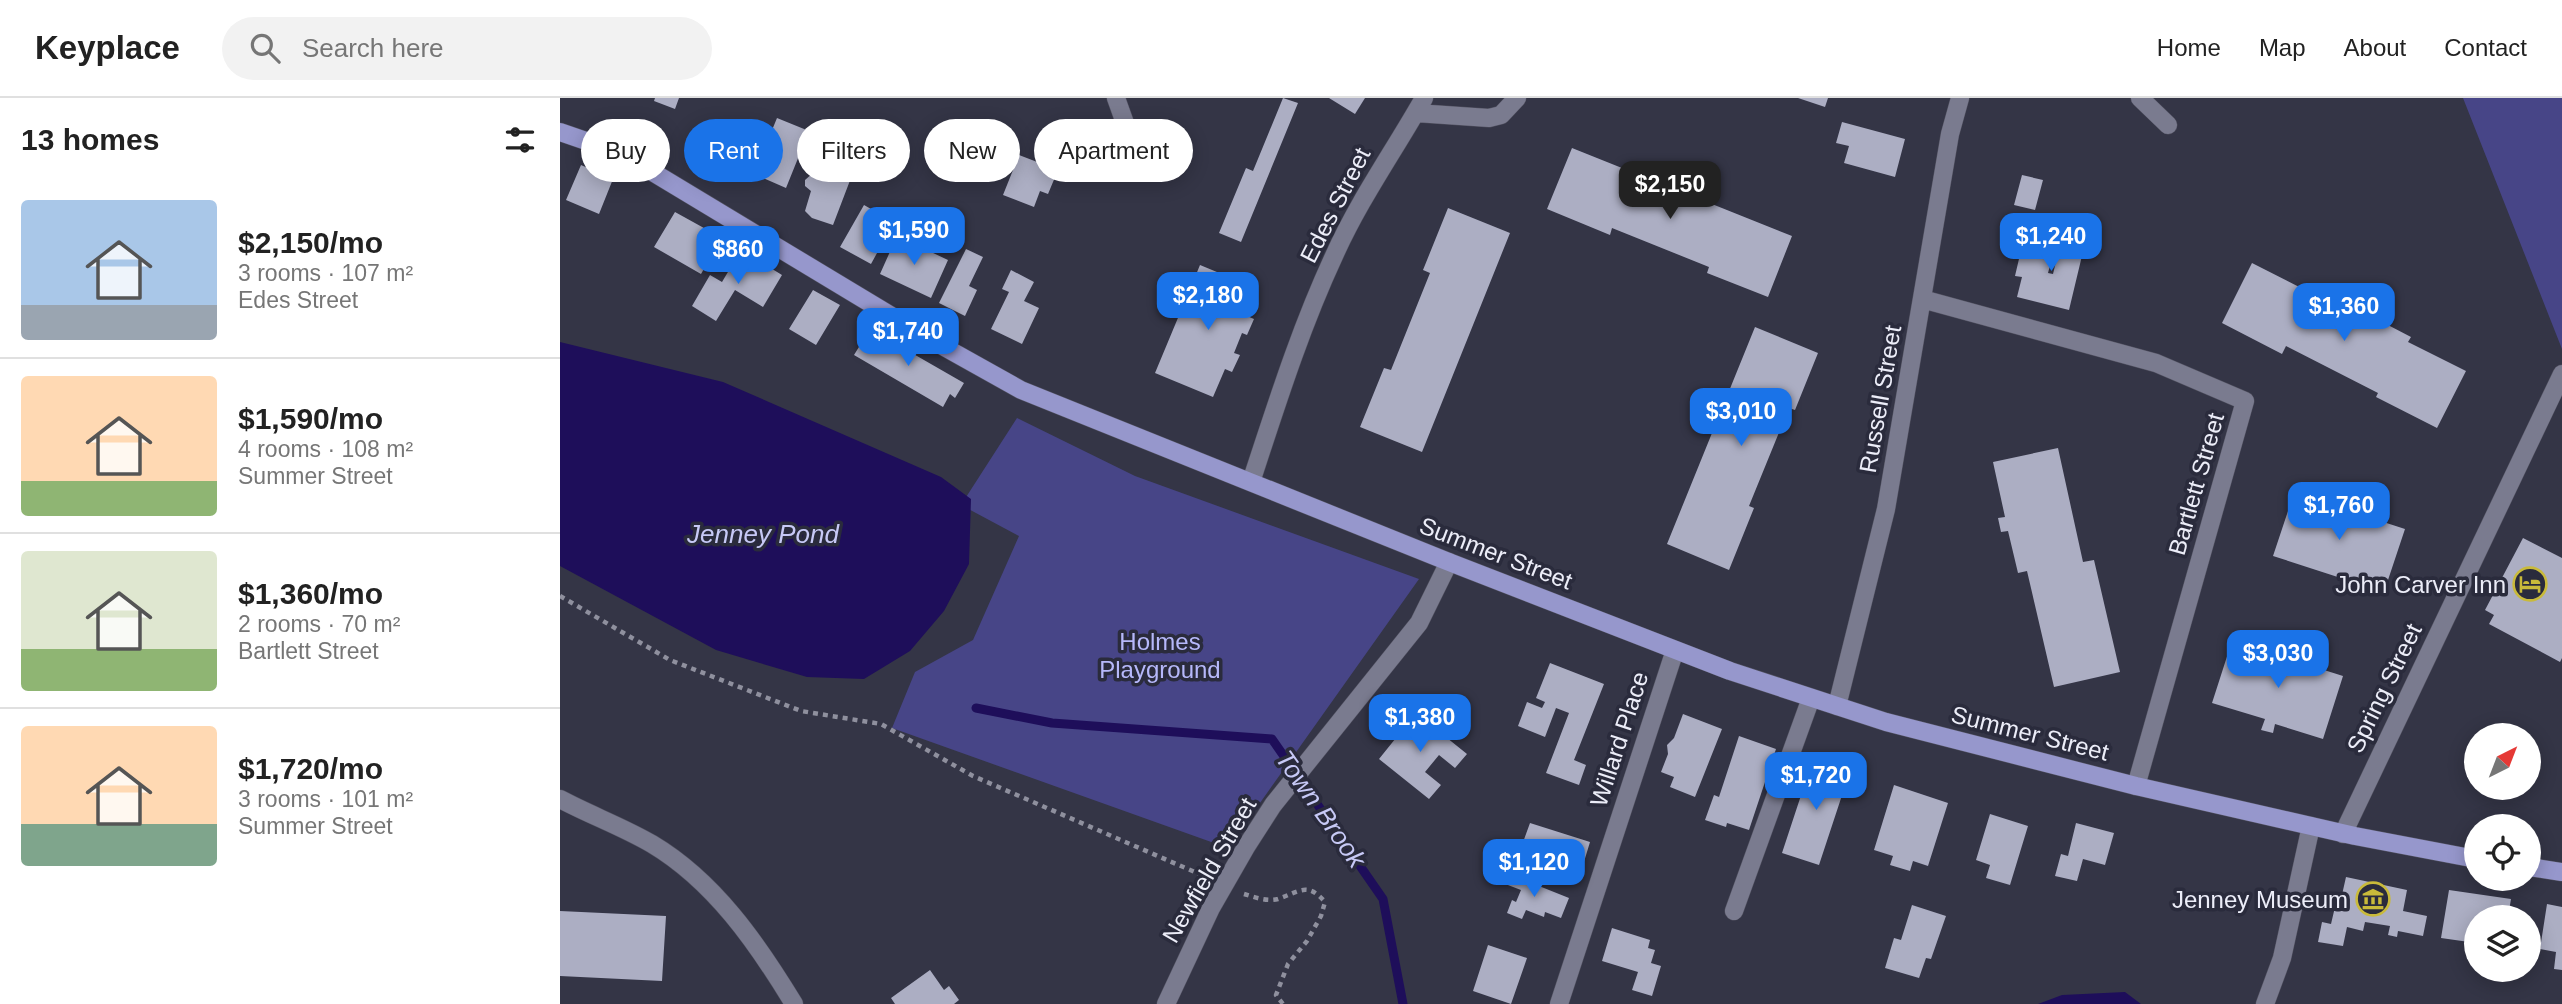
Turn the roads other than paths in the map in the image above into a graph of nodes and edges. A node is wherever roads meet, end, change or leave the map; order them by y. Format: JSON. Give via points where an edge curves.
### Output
{"nodes":[{"id":1,"x":1116,"y":98,"type":"edge"},
{"id":2,"x":1517,"y":98,"type":"edge"},
{"id":3,"x":1960,"y":98,"type":"edge"},
{"id":4,"x":2140,"y":98,"type":"edge"},
{"id":5,"x":1420,"y":105,"type":"edge"},
{"id":6,"x":1123,"y":119,"type":"edge"},
{"id":7,"x":2168,"y":125,"type":"dead end"},
{"id":8,"x":560,"y":132,"type":"edge"},
{"id":9,"x":1922,"y":299,"type":"junction"},
{"id":10,"x":2562,"y":374,"type":"edge"},
{"id":11,"x":1251,"y":482,"type":"junction"},
{"id":12,"x":1449,"y":562,"type":"junction"},
{"id":13,"x":1675,"y":650,"type":"junction"},
{"id":14,"x":1811,"y":698,"type":"junction"},
{"id":15,"x":1837,"y":706,"type":"junction"},
{"id":16,"x":2136,"y":786,"type":"junction"},
{"id":17,"x":560,"y":799,"type":"edge"},
{"id":18,"x":2311,"y":826,"type":"junction"},
{"id":19,"x":2343,"y":834,"type":"junction"},
{"id":20,"x":2464,"y":857,"type":"edge"},
{"id":21,"x":2541,"y":869,"type":"edge"},
{"id":22,"x":2562,"y":872,"type":"edge"},
{"id":23,"x":1734,"y":911,"type":"dead end"},
{"id":24,"x":794,"y":1004,"type":"edge"},
{"id":25,"x":1166,"y":1004,"type":"edge"},
{"id":26,"x":1559,"y":1004,"type":"edge"},
{"id":27,"x":2265,"y":1004,"type":"edge"}],
"edges":[{"from":1,"to":6,"type":"street"},
{"from":2,"to":5,"type":"street","name":"Edes Street","via":[[1501,115],[1489,118]]},
{"from":3,"to":9,"type":"street","name":"Russell Street"},
{"from":4,"to":7,"type":"street"},
{"from":5,"to":11,"type":"street","name":"Edes Street","via":[[1334,256],[1291,362]]},
{"from":8,"to":11,"type":"main road","name":"Summer Street","via":[[621,153],[1021,390]]},
{"from":9,"to":15,"type":"street","name":"Russell Street","via":[[1886,509]]},
{"from":9,"to":16,"type":"street","name":"Bartlett Street","via":[[2156,363],[2245,401]]},
{"from":10,"to":19,"type":"street","name":"Spring Street"},
{"from":11,"to":12,"type":"main road","name":"Summer Street"},
{"from":12,"to":13,"type":"main road","name":"Summer Street"},
{"from":12,"to":25,"type":"street","name":"Newfield Street","via":[[1419,623],[1273,804],[1224,885]]},
{"from":13,"to":14,"type":"main road","name":"Summer Street"},
{"from":13,"to":26,"type":"street","name":"Willard Place"},
{"from":14,"to":15,"type":"main road","name":"Summer Street"},
{"from":14,"to":23,"type":"street"},
{"from":15,"to":16,"type":"main road","name":"Summer Street"},
{"from":16,"to":18,"type":"main road","name":"Summer Street"},
{"from":17,"to":24,"type":"street","via":[[652,844],[687,868],[751,938]]},
{"from":18,"to":19,"type":"main road","name":"Summer Street"},
{"from":18,"to":27,"type":"street","via":[[2282,958]]},
{"from":19,"to":20,"type":"main road","name":"Summer Street"},
{"from":21,"to":22,"type":"main road"}]}
